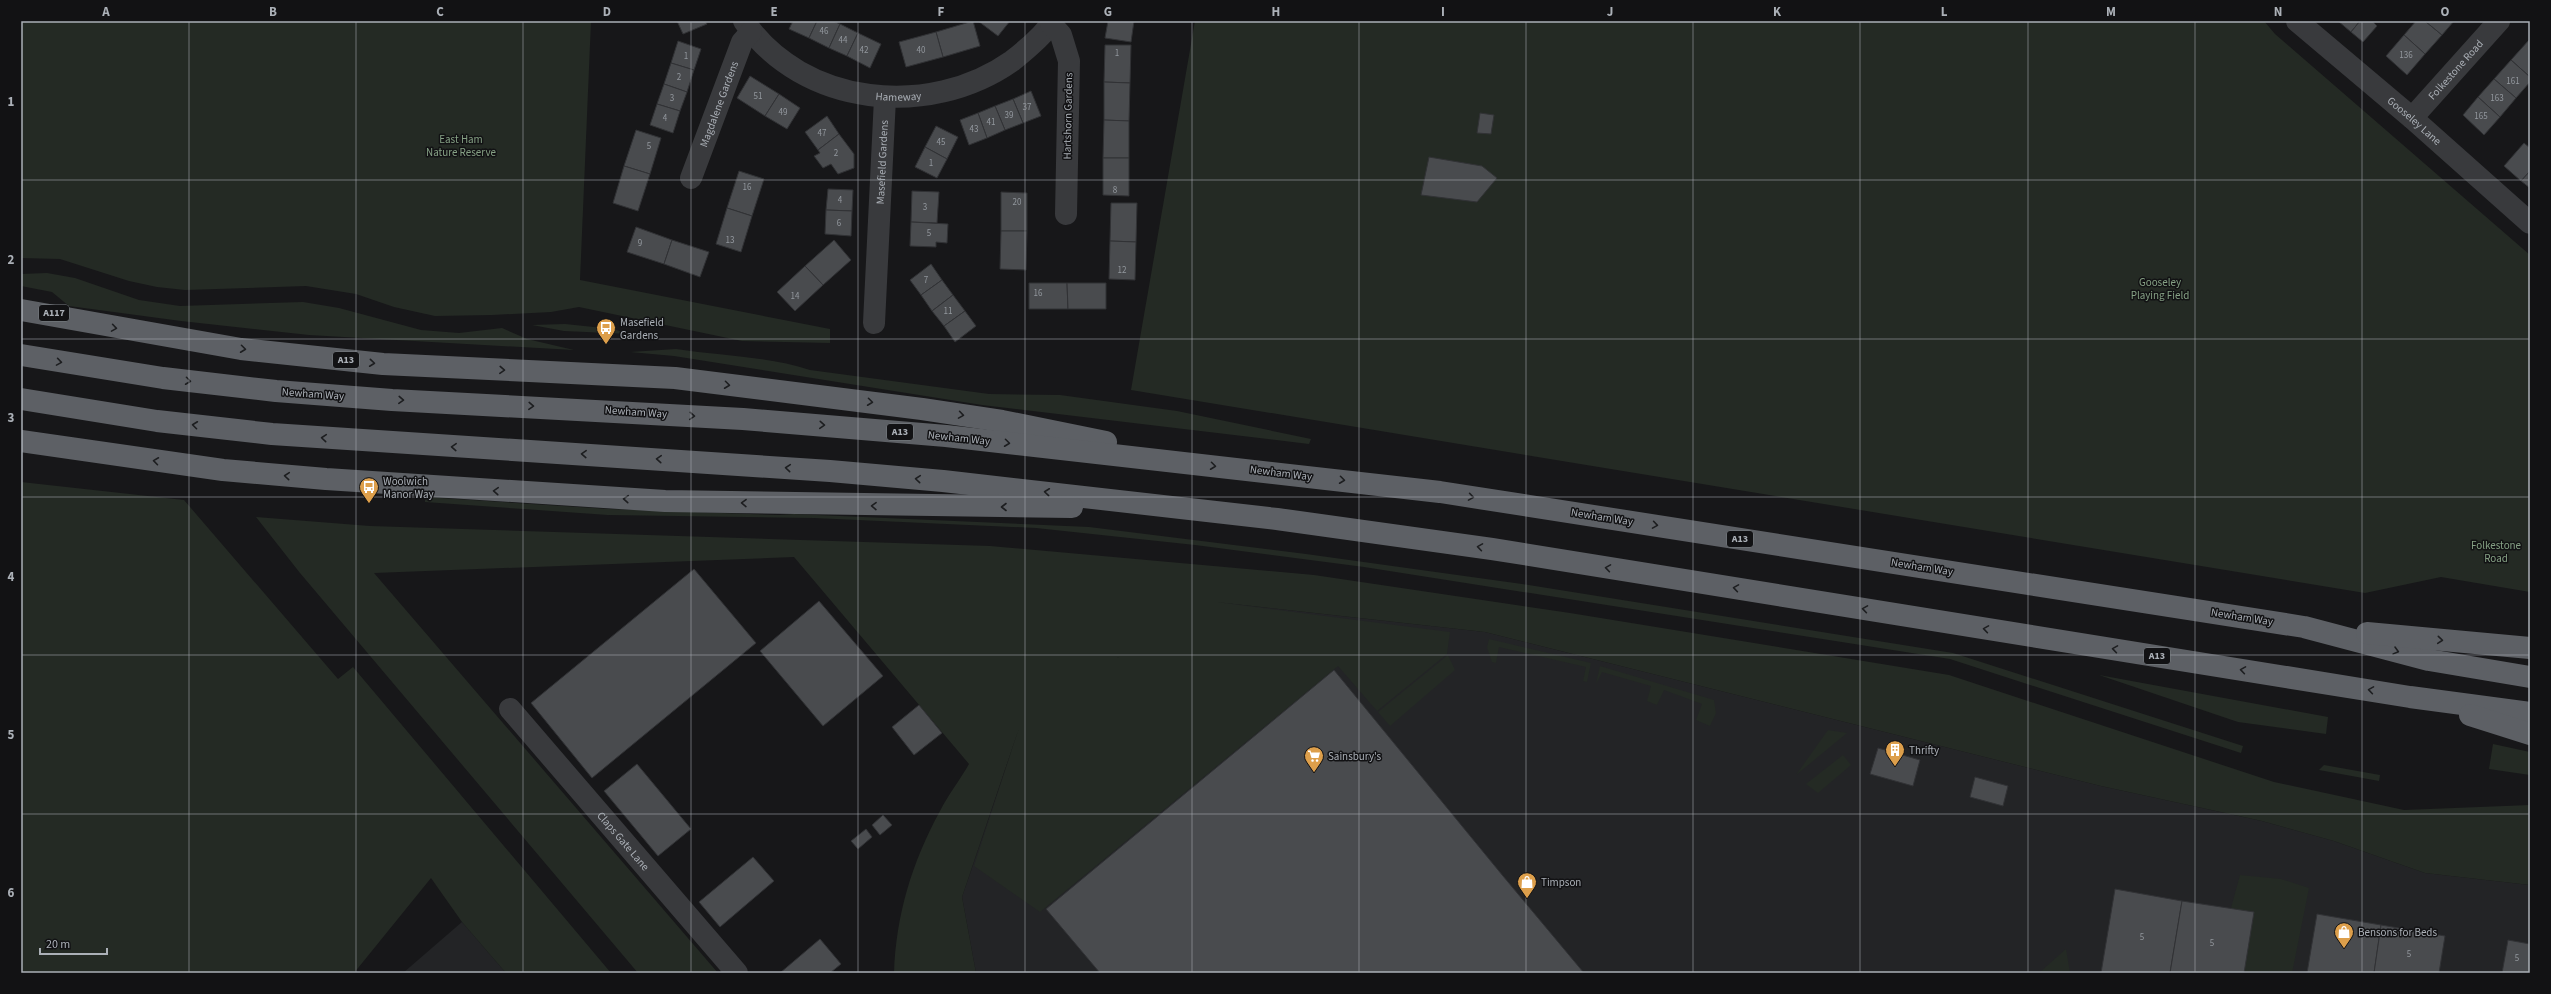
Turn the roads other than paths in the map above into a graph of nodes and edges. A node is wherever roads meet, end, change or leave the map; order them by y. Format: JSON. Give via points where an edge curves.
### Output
{"nodes":[{"id":1,"x":2297,"y":21,"type":"edge"},
{"id":2,"x":2499,"y":21,"type":"edge"},
{"id":3,"x":1052,"y":22,"type":"edge"},
{"id":4,"x":748,"y":26,"type":"edge"},
{"id":5,"x":886,"y":98,"type":"junction"},
{"id":6,"x":2412,"y":118,"type":"junction"},
{"id":7,"x":691,"y":178,"type":"dead end"},
{"id":8,"x":1066,"y":214,"type":"dead end"},
{"id":9,"x":2530,"y":224,"type":"edge"},
{"id":10,"x":21,"y":303,"type":"edge"},
{"id":11,"x":21,"y":310,"type":"edge"},
{"id":12,"x":86,"y":323,"type":"junction"},
{"id":13,"x":874,"y":323,"type":"dead end"},
{"id":14,"x":21,"y":354,"type":"edge"},
{"id":15,"x":21,"y":399,"type":"edge"},
{"id":16,"x":21,"y":441,"type":"edge"},
{"id":17,"x":1174,"y":461,"type":"junction"},
{"id":18,"x":1169,"y":506,"type":"junction"},
{"id":19,"x":2304,"y":627,"type":"junction"},
{"id":20,"x":2530,"y":648,"type":"edge"},
{"id":21,"x":2530,"y":677,"type":"edge"},
{"id":22,"x":2410,"y":696,"type":"junction"},
{"id":23,"x":510,"y":709,"type":"dead end"},
{"id":24,"x":2530,"y":713,"type":"edge"},
{"id":25,"x":2530,"y":734,"type":"edge"},
{"id":26,"x":737,"y":973,"type":"edge"}],
"edges":[{"from":1,"to":6,"type":"street","name":"Gooseley Lane"},
{"from":2,"to":6,"type":"street","name":"Folkestone Road"},
{"from":3,"to":5,"type":"street","name":"Hameway","via":[[1025,51],[995,73],[960,88],[923,97]]},
{"from":3,"to":8,"type":"street","name":"Hartshorn Gardens","via":[[1061,35],[1069,61]]},
{"from":4,"to":5,"type":"street","name":"Hameway","via":[[779,58],[812,78],[848,92]]},
{"from":4,"to":7,"type":"street","name":"Magdalene Gardens"},
{"from":5,"to":13,"type":"street","name":"Masefield Gardens"},
{"from":6,"to":9,"type":"street","name":"Gooseley Lane"},
{"from":10,"to":12,"type":"highway","number":"A117"},
{"from":11,"to":12,"type":"highway","number":"A13"},
{"from":12,"to":17,"type":"highway","number":"A13","one_way":true,"via":[[241,349],[383,364],[675,378],[922,409],[1092,438]]},
{"from":14,"to":17,"type":"highway","name":"Newham Way","number":"A13","one_way":true,"via":[[163,378],[276,391],[392,400],[625,412],[930,435]]},
{"from":18,"to":15,"type":"highway","number":"A13","one_way":true,"via":[[943,481],[623,456],[390,444],[272,434],[157,421]]},
{"from":18,"to":16,"type":"highway","number":"A13","one_way":true,"via":[[1007,507],[657,501],[326,480],[223,470]]},
{"from":17,"to":19,"type":"highway","name":"Newham Way","number":"A13","one_way":true,"via":[[1440,492]]},
{"from":22,"to":18,"type":"highway","number":"A13","one_way":true,"via":[[1492,549]]},
{"from":19,"to":20,"type":"highway","number":"A13","one_way":true},
{"from":19,"to":21,"type":"highway","name":"Newham Way","number":"A13","one_way":true,"via":[[2429,660]]},
{"from":22,"to":24,"type":"highway","number":"A13"},
{"from":22,"to":25,"type":"highway","number":"A13"},
{"from":23,"to":26,"type":"street","name":"Claps Gate Lane"}]}
